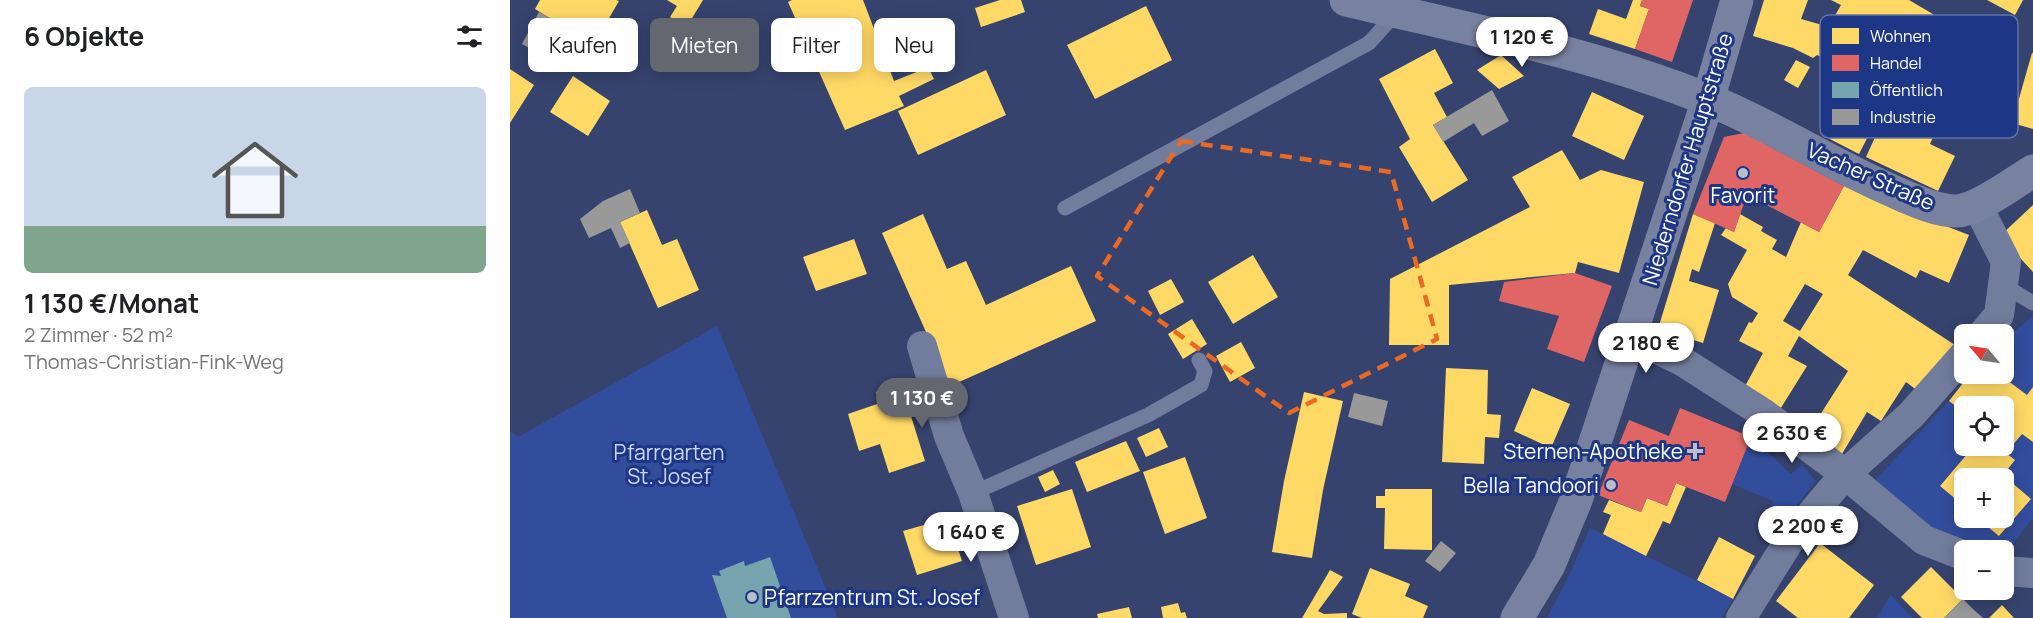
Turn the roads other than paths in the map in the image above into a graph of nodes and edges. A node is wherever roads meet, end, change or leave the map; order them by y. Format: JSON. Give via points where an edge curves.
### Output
{"nodes":[{"id":1,"x":1346,"y":0,"type":"edge"},
{"id":2,"x":1737,"y":0,"type":"edge"},
{"id":3,"x":1397,"y":12,"type":"junction"},
{"id":4,"x":1708,"y":100,"type":"junction"},
{"id":5,"x":2033,"y":171,"type":"edge"},
{"id":6,"x":1977,"y":204,"type":"junction"},
{"id":7,"x":1065,"y":208,"type":"dead end"},
{"id":8,"x":2003,"y":285,"type":"junction"},
{"id":9,"x":2033,"y":303,"type":"edge"},
{"id":10,"x":1991,"y":324,"type":"edge"},
{"id":11,"x":1631,"y":336,"type":"junction"},
{"id":12,"x":922,"y":346,"type":"dead end"},
{"id":13,"x":1199,"y":360,"type":"dead end"},
{"id":14,"x":1954,"y":366,"type":"edge"},
{"id":15,"x":1845,"y":474,"type":"junction"},
{"id":16,"x":973,"y":493,"type":"junction"},
{"id":17,"x":1954,"y":552,"type":"edge"},
{"id":18,"x":2014,"y":572,"type":"edge"},
{"id":19,"x":2033,"y":573,"type":"edge"},
{"id":20,"x":1014,"y":618,"type":"edge"},
{"id":21,"x":1517,"y":618,"type":"edge"},
{"id":22,"x":1741,"y":618,"type":"edge"}],
"edges":[{"from":1,"to":3,"type":"street","name":"Vacher Straße"},
{"from":2,"to":4,"type":"street","name":"Niederndorfer Hauptstraße"},
{"from":3,"to":4,"type":"street","name":"Vacher Straße","via":[[1555,49]]},
{"from":3,"to":7,"type":"lane","via":[[1369,43]]},
{"from":4,"to":6,"type":"street","name":"Vacher Straße","via":[[1905,196],[1959,211]]},
{"from":4,"to":11,"type":"street","name":"Niederndorfer Hauptstraße"},
{"from":5,"to":6,"type":"street","name":"Vacher Straße"},
{"from":6,"to":8,"type":"street","via":[[2006,262]]},
{"from":8,"to":9,"type":"lane"},
{"from":8,"to":10,"type":"street","via":[[1999,315]]},
{"from":11,"to":15,"type":"street","via":[[1682,361],[1763,412]]},
{"from":11,"to":21,"type":"street","name":"Niederndorfer Hauptstraße","via":[[1576,500],[1549,565]]},
{"from":12,"to":16,"type":"street","via":[[949,436]]},
{"from":13,"to":16,"type":"lane","via":[[1205,371],[1201,385],[1139,419]]},
{"from":14,"to":15,"type":"street","via":[[1911,415]]},
{"from":15,"to":17,"type":"street","via":[[1924,540]]},
{"from":15,"to":22,"type":"street","via":[[1789,541]]},
{"from":16,"to":20,"type":"street"},
{"from":18,"to":19,"type":"street"}]}
